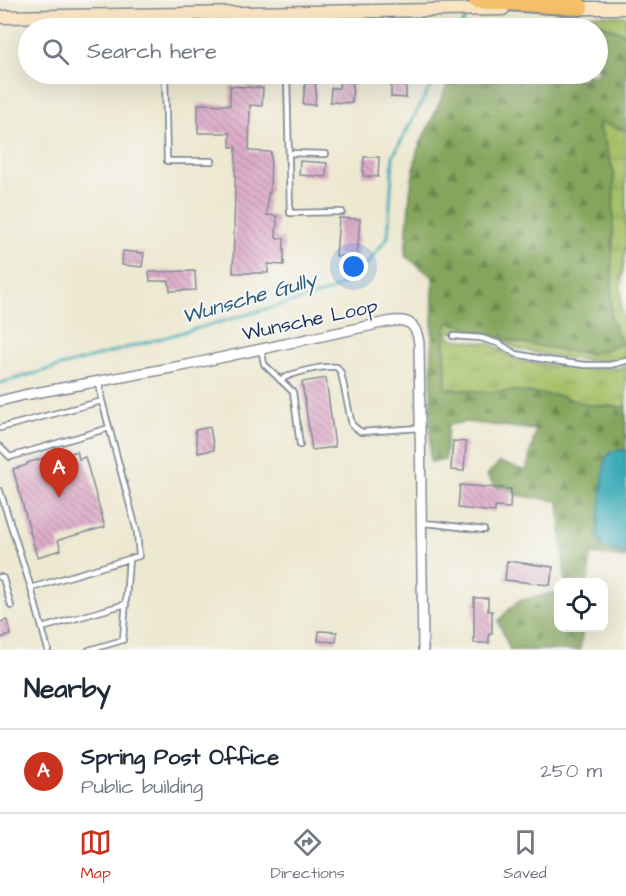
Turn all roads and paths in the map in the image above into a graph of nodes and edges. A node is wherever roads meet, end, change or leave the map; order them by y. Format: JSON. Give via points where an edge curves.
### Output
{"nodes":[{"id":1,"x":477,"y":0,"type":"edge"},
{"id":2,"x":580,"y":7,"type":"junction"},
{"id":3,"x":626,"y":8,"type":"edge"},
{"id":4,"x":286,"y":12,"type":"junction"},
{"id":5,"x":242,"y":13,"type":"junction"},
{"id":6,"x":263,"y":13,"type":"junction"},
{"id":7,"x":165,"y":14,"type":"junction"},
{"id":8,"x":0,"y":17,"type":"edge"},
{"id":9,"x":165,"y":18,"type":"edge"},
{"id":10,"x":242,"y":18,"type":"edge"},
{"id":11,"x":263,"y":18,"type":"edge"},
{"id":12,"x":286,"y":18,"type":"edge"},
{"id":13,"x":165,"y":84,"type":"edge"},
{"id":14,"x":287,"y":84,"type":"edge"},
{"id":15,"x":289,"y":153,"type":"junction"},
{"id":16,"x":326,"y":154,"type":"dead end"},
{"id":17,"x":212,"y":161,"type":"dead end"},
{"id":18,"x":342,"y":212,"type":"dead end"},
{"id":19,"x":453,"y":336,"type":"dead end"},
{"id":20,"x":261,"y":348,"type":"junction"},
{"id":21,"x":626,"y":361,"type":"edge"},
{"id":22,"x":280,"y":380,"type":"junction"},
{"id":23,"x":98,"y":381,"type":"junction"},
{"id":24,"x":0,"y":401,"type":"edge"},
{"id":25,"x":102,"y":401,"type":"junction"},
{"id":26,"x":0,"y":428,"type":"edge"},
{"id":27,"x":109,"y":428,"type":"junction"},
{"id":28,"x":420,"y":428,"type":"junction"},
{"id":29,"x":300,"y":445,"type":"dead end"},
{"id":30,"x":0,"y":447,"type":"edge"},
{"id":31,"x":0,"y":491,"type":"edge"},
{"id":32,"x":421,"y":523,"type":"junction"},
{"id":33,"x":484,"y":531,"type":"dead end"},
{"id":34,"x":129,"y":559,"type":"junction"},
{"id":35,"x":0,"y":577,"type":"edge"},
{"id":36,"x":31,"y":588,"type":"junction"},
{"id":37,"x":126,"y":604,"type":"junction"},
{"id":38,"x":11,"y":606,"type":"dead end"},
{"id":39,"x":42,"y":628,"type":"junction"},
{"id":40,"x":48,"y":650,"type":"edge"},
{"id":41,"x":89,"y":650,"type":"edge"},
{"id":42,"x":423,"y":650,"type":"edge"}],
"edges":[{"from":1,"to":2,"type":"highway"},
{"from":2,"to":3,"type":"main road"},
{"from":2,"to":4,"type":"main road"},
{"from":4,"to":6,"type":"main road"},
{"from":4,"to":12,"type":"lane"},
{"from":5,"to":6,"type":"main road"},
{"from":5,"to":7,"type":"main road"},
{"from":5,"to":10,"type":"lane"},
{"from":6,"to":11,"type":"lane"},
{"from":7,"to":8,"type":"main road"},
{"from":7,"to":9,"type":"lane"},
{"from":13,"to":17,"type":"lane","via":[[167,161]]},
{"from":14,"to":15,"type":"lane"},
{"from":15,"to":16,"type":"lane"},
{"from":15,"to":18,"type":"lane","via":[[290,213]]},
{"from":19,"to":21,"type":"lane","via":[[481,338],[516,354],[547,360],[585,365]]},
{"from":20,"to":22,"type":"lane","via":[[264,364]]},
{"from":20,"to":23,"type":"street","name":"Wunsche Loop"},
{"from":20,"to":28,"type":"street","name":"Wunsche Loop","via":[[396,320],[408,322],[416,329],[419,343]]},
{"from":22,"to":28,"type":"lane","via":[[337,367],[352,425],[362,432]]},
{"from":22,"to":29,"type":"lane","via":[[293,392]]},
{"from":23,"to":24,"type":"street","name":"Wunsche Loop"},
{"from":23,"to":25,"type":"lane"},
{"from":25,"to":26,"type":"lane"},
{"from":25,"to":27,"type":"lane"},
{"from":27,"to":30,"type":"lane","via":[[10,457]]},
{"from":27,"to":34,"type":"lane","via":[[137,532],[139,556]]},
{"from":28,"to":32,"type":"street","name":"Wunsche Loop"},
{"from":31,"to":36,"type":"lane"},
{"from":32,"to":33,"type":"lane"},
{"from":32,"to":42,"type":"street","name":"Wunsche Loop"},
{"from":34,"to":36,"type":"lane"},
{"from":34,"to":37,"type":"lane"},
{"from":35,"to":38,"type":"lane"},
{"from":36,"to":39,"type":"lane"},
{"from":37,"to":39,"type":"lane"},
{"from":37,"to":41,"type":"lane","via":[[123,640]]},
{"from":39,"to":40,"type":"lane"}]}
